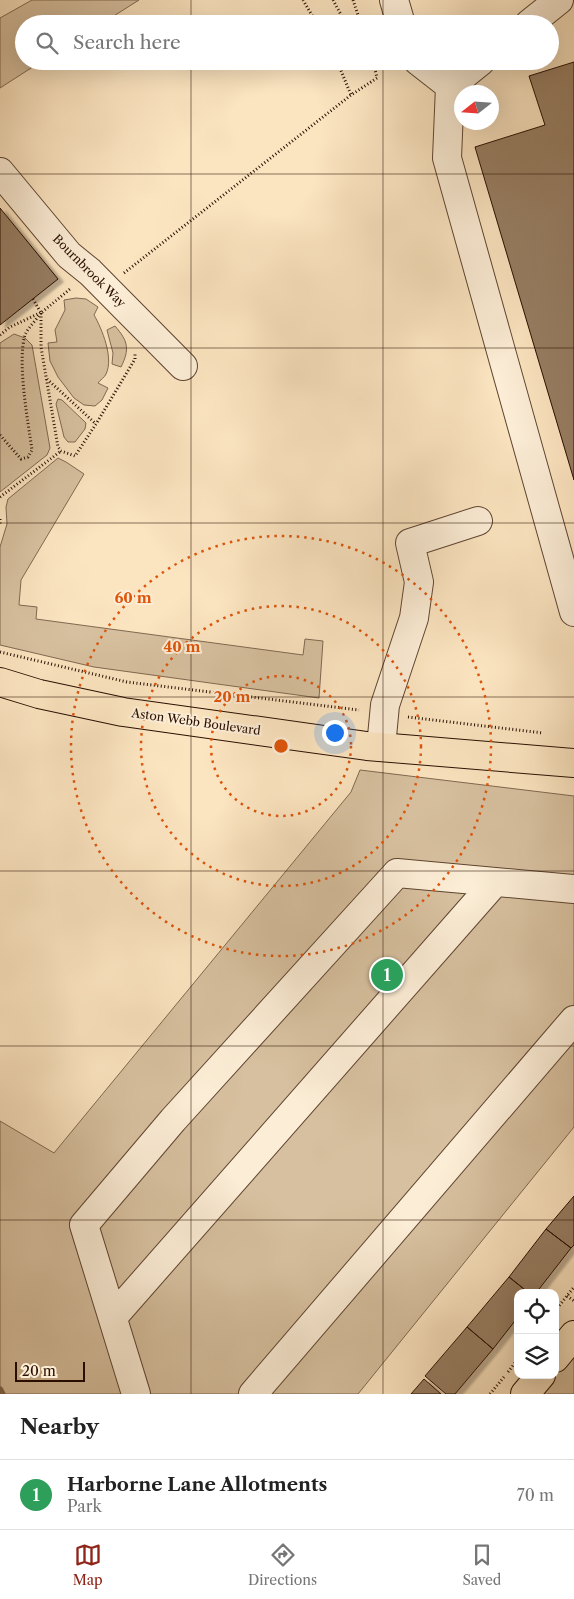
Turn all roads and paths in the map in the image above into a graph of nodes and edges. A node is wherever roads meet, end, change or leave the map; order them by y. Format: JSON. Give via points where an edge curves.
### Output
{"nodes":[{"id":1,"x":303,"y":0,"type":"edge"},
{"id":2,"x":333,"y":0,"type":"edge"},
{"id":3,"x":353,"y":0,"type":"edge"},
{"id":4,"x":394,"y":0,"type":"edge"},
{"id":5,"x":559,"y":0,"type":"edge"},
{"id":6,"x":312,"y":15,"type":"edge"},
{"id":7,"x":341,"y":15,"type":"edge"},
{"id":8,"x":358,"y":15,"type":"edge"},
{"id":9,"x":398,"y":15,"type":"edge"},
{"id":10,"x":540,"y":15,"type":"edge"},
{"id":11,"x":341,"y":70,"type":"edge"},
{"id":12,"x":375,"y":70,"type":"edge"},
{"id":13,"x":430,"y":70,"type":"edge"},
{"id":14,"x":470,"y":70,"type":"edge"},
{"id":15,"x":450,"y":86,"type":"junction"},
{"id":16,"x":352,"y":95,"type":"junction"},
{"id":17,"x":0,"y":172,"type":"edge"},
{"id":18,"x":90,"y":272,"type":"junction"},
{"id":19,"x":33,"y":300,"type":"dead end"},
{"id":20,"x":41,"y":313,"type":"junction"},
{"id":21,"x":0,"y":334,"type":"edge"},
{"id":22,"x":135,"y":350,"type":"dead end"},
{"id":23,"x":183,"y":366,"type":"dead end"},
{"id":24,"x":46,"y":378,"type":"junction"},
{"id":25,"x":96,"y":424,"type":"junction"},
{"id":26,"x":0,"y":435,"type":"edge"},
{"id":27,"x":61,"y":451,"type":"junction"},
{"id":28,"x":0,"y":498,"type":"edge"},
{"id":29,"x":0,"y":519,"type":"edge"},
{"id":30,"x":478,"y":521,"type":"dead end"},
{"id":31,"x":0,"y":526,"type":"edge"},
{"id":32,"x":574,"y":612,"type":"edge"},
{"id":33,"x":0,"y":652,"type":"edge"},
{"id":34,"x":0,"y":682,"type":"edge"},
{"id":35,"x":383,"y":714,"type":"junction"},
{"id":36,"x":545,"y":733,"type":"dead end"},
{"id":37,"x":380,"y":747,"type":"junction"},
{"id":38,"x":574,"y":763,"type":"edge"},
{"id":39,"x":495,"y":882,"type":"junction"},
{"id":40,"x":574,"y":889,"type":"edge"},
{"id":41,"x":574,"y":1020,"type":"edge"},
{"id":42,"x":574,"y":1287,"type":"edge"},
{"id":43,"x":567,"y":1296,"type":"junction"},
{"id":44,"x":574,"y":1301,"type":"edge"},
{"id":45,"x":559,"y":1306,"type":"edge"},
{"id":46,"x":113,"y":1317,"type":"junction"},
{"id":47,"x":574,"y":1335,"type":"edge"},
{"id":48,"x":559,"y":1353,"type":"edge"},
{"id":49,"x":538,"y":1379,"type":"edge"},
{"id":50,"x":136,"y":1394,"type":"edge"},
{"id":51,"x":253,"y":1394,"type":"edge"},
{"id":52,"x":525,"y":1394,"type":"edge"}],
"edges":[{"from":1,"to":6,"type":"path"},
{"from":2,"to":7,"type":"path"},
{"from":3,"to":8,"type":"path"},
{"from":4,"to":9,"type":"lane"},
{"from":5,"to":10,"type":"lane"},
{"from":11,"to":16,"type":"path"},
{"from":12,"to":16,"type":"path","via":[[377,78]]},
{"from":13,"to":15,"type":"lane"},
{"from":14,"to":15,"type":"lane"},
{"from":15,"to":32,"type":"lane","via":[[447,158]]},
{"from":16,"to":18,"type":"path","via":[[118,278],[102,263]]},
{"from":17,"to":18,"type":"lane","name":"Bournbrook Way","via":[[69,255]]},
{"from":18,"to":20,"type":"path"},
{"from":18,"to":23,"type":"lane","name":"Bournbrook Way"},
{"from":19,"to":20,"type":"path"},
{"from":20,"to":21,"type":"path"},
{"from":20,"to":24,"type":"path","via":[[41,347]]},
{"from":20,"to":26,"type":"path","via":[[25,335],[22,357],[32,450],[28,457],[21,459]]},
{"from":22,"to":25,"type":"path","via":[[134,359]]},
{"from":24,"to":25,"type":"path"},
{"from":24,"to":27,"type":"path"},
{"from":25,"to":27,"type":"path","via":[[75,456]]},
{"from":27,"to":28,"type":"path"},
{"from":29,"to":31,"type":"path"},
{"from":30,"to":35,"type":"lane","via":[[410,543],[419,582],[414,618]]},
{"from":33,"to":35,"type":"path","via":[[127,682]]},
{"from":34,"to":37,"type":"main road","name":"Aston Webb Boulevard","via":[[123,712]]},
{"from":35,"to":36,"type":"path"},
{"from":35,"to":37,"type":"lane"},
{"from":37,"to":38,"type":"main road","name":"Aston Webb Boulevard"},
{"from":39,"to":40,"type":"lane"},
{"from":39,"to":46,"type":"lane"},
{"from":39,"to":46,"type":"lane","via":[[397,873],[173,1120],[84,1225]]},
{"from":41,"to":51,"type":"lane"},
{"from":42,"to":43,"type":"path"},
{"from":43,"to":44,"type":"path"},
{"from":43,"to":45,"type":"path"},
{"from":46,"to":50,"type":"lane"},
{"from":47,"to":48,"type":"main road"},
{"from":49,"to":52,"type":"main road"}]}
